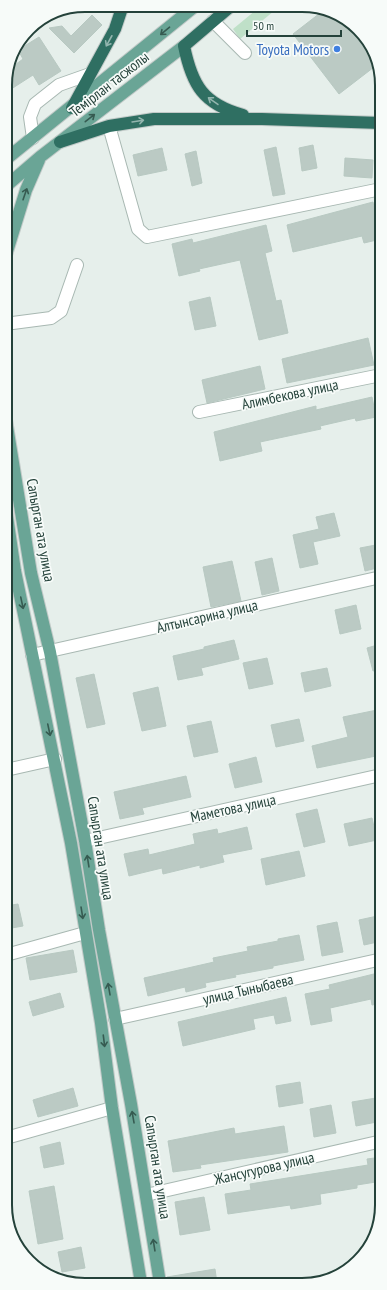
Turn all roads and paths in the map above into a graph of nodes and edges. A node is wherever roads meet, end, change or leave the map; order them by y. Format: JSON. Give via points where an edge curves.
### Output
{"nodes":[{"id":1,"x":121,"y":12,"type":"edge"},
{"id":2,"x":188,"y":12,"type":"edge"},
{"id":3,"x":224,"y":12,"type":"edge"},
{"id":4,"x":213,"y":21,"type":"junction"},
{"id":5,"x":184,"y":46,"type":"junction"},
{"id":6,"x":245,"y":53,"type":"dead end"},
{"id":7,"x":90,"y":74,"type":"junction"},
{"id":8,"x":72,"y":108,"type":"junction"},
{"id":9,"x":262,"y":119,"type":"junction"},
{"id":10,"x":375,"y":123,"type":"edge"},
{"id":11,"x":109,"y":126,"type":"junction"},
{"id":12,"x":33,"y":138,"type":"junction"},
{"id":13,"x":60,"y":142,"type":"junction"},
{"id":14,"x":12,"y":154,"type":"edge"},
{"id":15,"x":40,"y":157,"type":"junction"},
{"id":16,"x":12,"y":180,"type":"edge"},
{"id":17,"x":375,"y":190,"type":"edge"},
{"id":18,"x":12,"y":235,"type":"edge"},
{"id":19,"x":77,"y":265,"type":"dead end"},
{"id":20,"x":12,"y":323,"type":"edge"},
{"id":21,"x":375,"y":376,"type":"edge"},
{"id":22,"x":199,"y":412,"type":"dead end"},
{"id":23,"x":12,"y":457,"type":"edge"},
{"id":24,"x":375,"y":578,"type":"edge"},
{"id":25,"x":12,"y":580,"type":"edge"},
{"id":26,"x":50,"y":652,"type":"junction"},
{"id":27,"x":32,"y":655,"type":"junction"},
{"id":28,"x":55,"y":759,"type":"junction"},
{"id":29,"x":12,"y":769,"type":"edge"},
{"id":30,"x":375,"y":776,"type":"edge"},
{"id":31,"x":85,"y":841,"type":"junction"},
{"id":32,"x":85,"y":933,"type":"junction"},
{"id":33,"x":12,"y":953,"type":"edge"},
{"id":34,"x":375,"y":961,"type":"edge"},
{"id":35,"x":115,"y":1019,"type":"junction"},
{"id":36,"x":112,"y":1108,"type":"junction"},
{"id":37,"x":12,"y":1136,"type":"edge"},
{"id":38,"x":375,"y":1143,"type":"edge"},
{"id":39,"x":146,"y":1195,"type":"junction"},
{"id":40,"x":140,"y":1278,"type":"edge"},
{"id":41,"x":159,"y":1278,"type":"edge"}],
"edges":[{"from":1,"to":7,"type":"highway","one_way":true,"via":[[115,29]]},
{"from":2,"to":8,"type":"main road","name":"Темірлан тасжолы","one_way":true},
{"from":3,"to":4,"type":"highway","name":"Темірлан тасжолы"},
{"from":4,"to":5,"type":"highway","name":"Темірлан тасжолы"},
{"from":4,"to":6,"type":"street"},
{"from":9,"to":5,"type":"highway","one_way":true,"via":[[232,112],[210,101],[189,71]]},
{"from":13,"to":5,"type":"main road","name":"Темірлан тасжолы","one_way":true},
{"from":7,"to":8,"type":"highway"},
{"from":7,"to":12,"type":"street","via":[[59,85],[35,104],[30,117]]},
{"from":8,"to":12,"type":"main road","name":"Темірлан тасжолы"},
{"from":9,"to":10,"type":"highway"},
{"from":11,"to":9,"type":"highway","one_way":true,"via":[[154,118]]},
{"from":11,"to":13,"type":"highway"},
{"from":11,"to":17,"type":"street","via":[[138,229],[147,237]]},
{"from":12,"to":14,"type":"main road","name":"Темірлан тасжолы"},
{"from":13,"to":15,"type":"main road","name":"Темірлан тасжолы"},
{"from":15,"to":16,"type":"main road","name":"Темірлан тасжолы"},
{"from":18,"to":15,"type":"main road","one_way":true,"via":[[26,190]]},
{"from":19,"to":20,"type":"street","via":[[62,311],[51,318]]},
{"from":21,"to":22,"type":"street","name":"Алимбекова улица"},
{"from":23,"to":26,"type":"main road","name":"Сапырган ата улица","via":[[31,573]]},
{"from":24,"to":26,"type":"street","name":"Алтынсарина улица"},
{"from":25,"to":27,"type":"main road","name":"Сапырган ата улица","one_way":true},
{"from":26,"to":27,"type":"street","name":"Алтынсарина улица"},
{"from":26,"to":31,"type":"main road","name":"Сапырган ата улица"},
{"from":27,"to":28,"type":"main road","name":"Сапырган ата улица","one_way":true},
{"from":28,"to":29,"type":"street"},
{"from":28,"to":32,"type":"main road","name":"Сапырган ата улица","one_way":true},
{"from":30,"to":31,"type":"street","name":"Маметова улица"},
{"from":35,"to":31,"type":"main road","name":"Сапырган ата улица","one_way":true},
{"from":32,"to":33,"type":"street"},
{"from":32,"to":36,"type":"main road","name":"Сапырган ата улица","one_way":true,"via":[[102,1023]]},
{"from":34,"to":35,"type":"street","name":"улица Тыныбаева"},
{"from":39,"to":35,"type":"main road","name":"Сапырган ата улица","one_way":true},
{"from":36,"to":37,"type":"street"},
{"from":36,"to":40,"type":"main road","name":"Сапырган ата улица"},
{"from":38,"to":39,"type":"street","name":"Жансугурова улица"},
{"from":41,"to":39,"type":"main road","name":"Сапырган ата улица","one_way":true}]}
